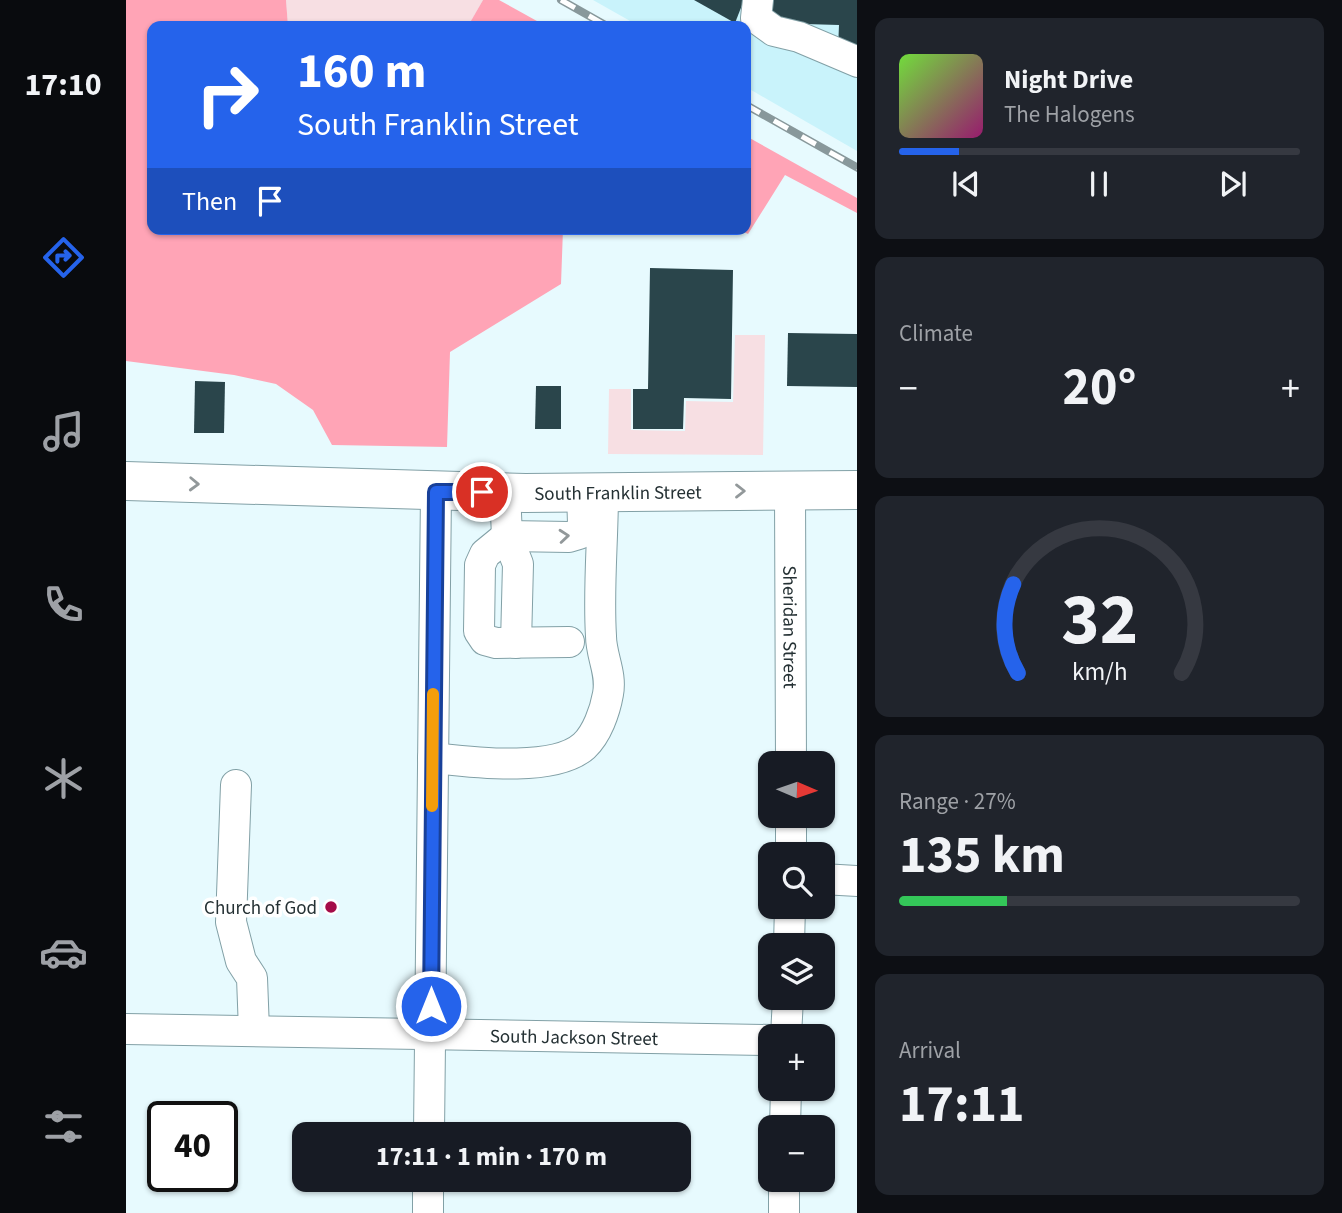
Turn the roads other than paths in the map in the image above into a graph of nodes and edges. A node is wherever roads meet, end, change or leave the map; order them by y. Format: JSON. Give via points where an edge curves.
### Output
{"nodes":[{"id":1,"x":758,"y":0,"type":"edge"},
{"id":2,"x":857,"y":62,"type":"edge"},
{"id":3,"x":126,"y":481,"type":"edge"},
{"id":4,"x":857,"y":490,"type":"edge"},
{"id":5,"x":790,"y":491,"type":"junction"},
{"id":6,"x":436,"y":492,"type":"junction"},
{"id":7,"x":505,"y":492,"type":"junction"},
{"id":8,"x":593,"y":492,"type":"junction"},
{"id":9,"x":507,"y":536,"type":"junction"},
{"id":10,"x":434,"y":576,"type":"junction"},
{"id":11,"x":480,"y":577,"type":"junction"},
{"id":12,"x":569,"y":642,"type":"dead end"},
{"id":13,"x":516,"y":643,"type":"junction"},
{"id":14,"x":791,"y":751,"type":"edge"},
{"id":15,"x":433,"y":758,"type":"junction"},
{"id":16,"x":236,"y":785,"type":"dead end"},
{"id":17,"x":835,"y":880,"type":"edge"},
{"id":18,"x":857,"y":881,"type":"edge"},
{"id":19,"x":126,"y":1029,"type":"edge"},
{"id":20,"x":254,"y":1030,"type":"junction"},
{"id":21,"x":431,"y":1033,"type":"junction"},
{"id":22,"x":758,"y":1040,"type":"edge"},
{"id":23,"x":429,"y":1122,"type":"edge"},
{"id":24,"x":428,"y":1192,"type":"edge"},
{"id":25,"x":784,"y":1192,"type":"edge"},
{"id":26,"x":428,"y":1213,"type":"edge"},
{"id":27,"x":784,"y":1213,"type":"edge"}],
"edges":[{"from":1,"to":2,"type":"street","via":[[756,18],[774,32],[799,37]]},
{"from":3,"to":6,"type":"main road","name":"South Franklin Street","one_way":true},
{"from":4,"to":5,"type":"main road","name":"South Franklin Street"},
{"from":8,"to":5,"type":"main road","name":"South Franklin Street","one_way":true},
{"from":5,"to":14,"type":"street","name":"Sheridan Street"},
{"from":6,"to":7,"type":"main road","name":"South Franklin Street"},
{"from":6,"to":10,"type":"street"},
{"from":7,"to":8,"type":"main road","name":"South Franklin Street"},
{"from":7,"to":9,"type":"street"},
{"from":9,"to":8,"type":"street","one_way":true,"via":[[579,534]]},
{"from":8,"to":15,"type":"street","via":[[600,639],[609,673],[608,693],[593,736],[571,755],[548,761]]},
{"from":9,"to":11,"type":"street","via":[[485,554]]},
{"from":9,"to":13,"type":"street","via":[[518,564]]},
{"from":10,"to":11,"type":"street"},
{"from":10,"to":15,"type":"street"},
{"from":11,"to":13,"type":"street","via":[[479,631],[485,640]]},
{"from":12,"to":13,"type":"street"},
{"from":15,"to":21,"type":"street"},
{"from":16,"to":20,"type":"street","via":[[231,922],[241,961],[252,978]]},
{"from":17,"to":18,"type":"street"},
{"from":19,"to":20,"type":"street","name":"South Jackson Street"},
{"from":20,"to":21,"type":"street","name":"South Jackson Street"},
{"from":21,"to":22,"type":"street","name":"South Jackson Street"},
{"from":21,"to":23,"type":"street"},
{"from":24,"to":26,"type":"street"},
{"from":25,"to":27,"type":"street"}]}
